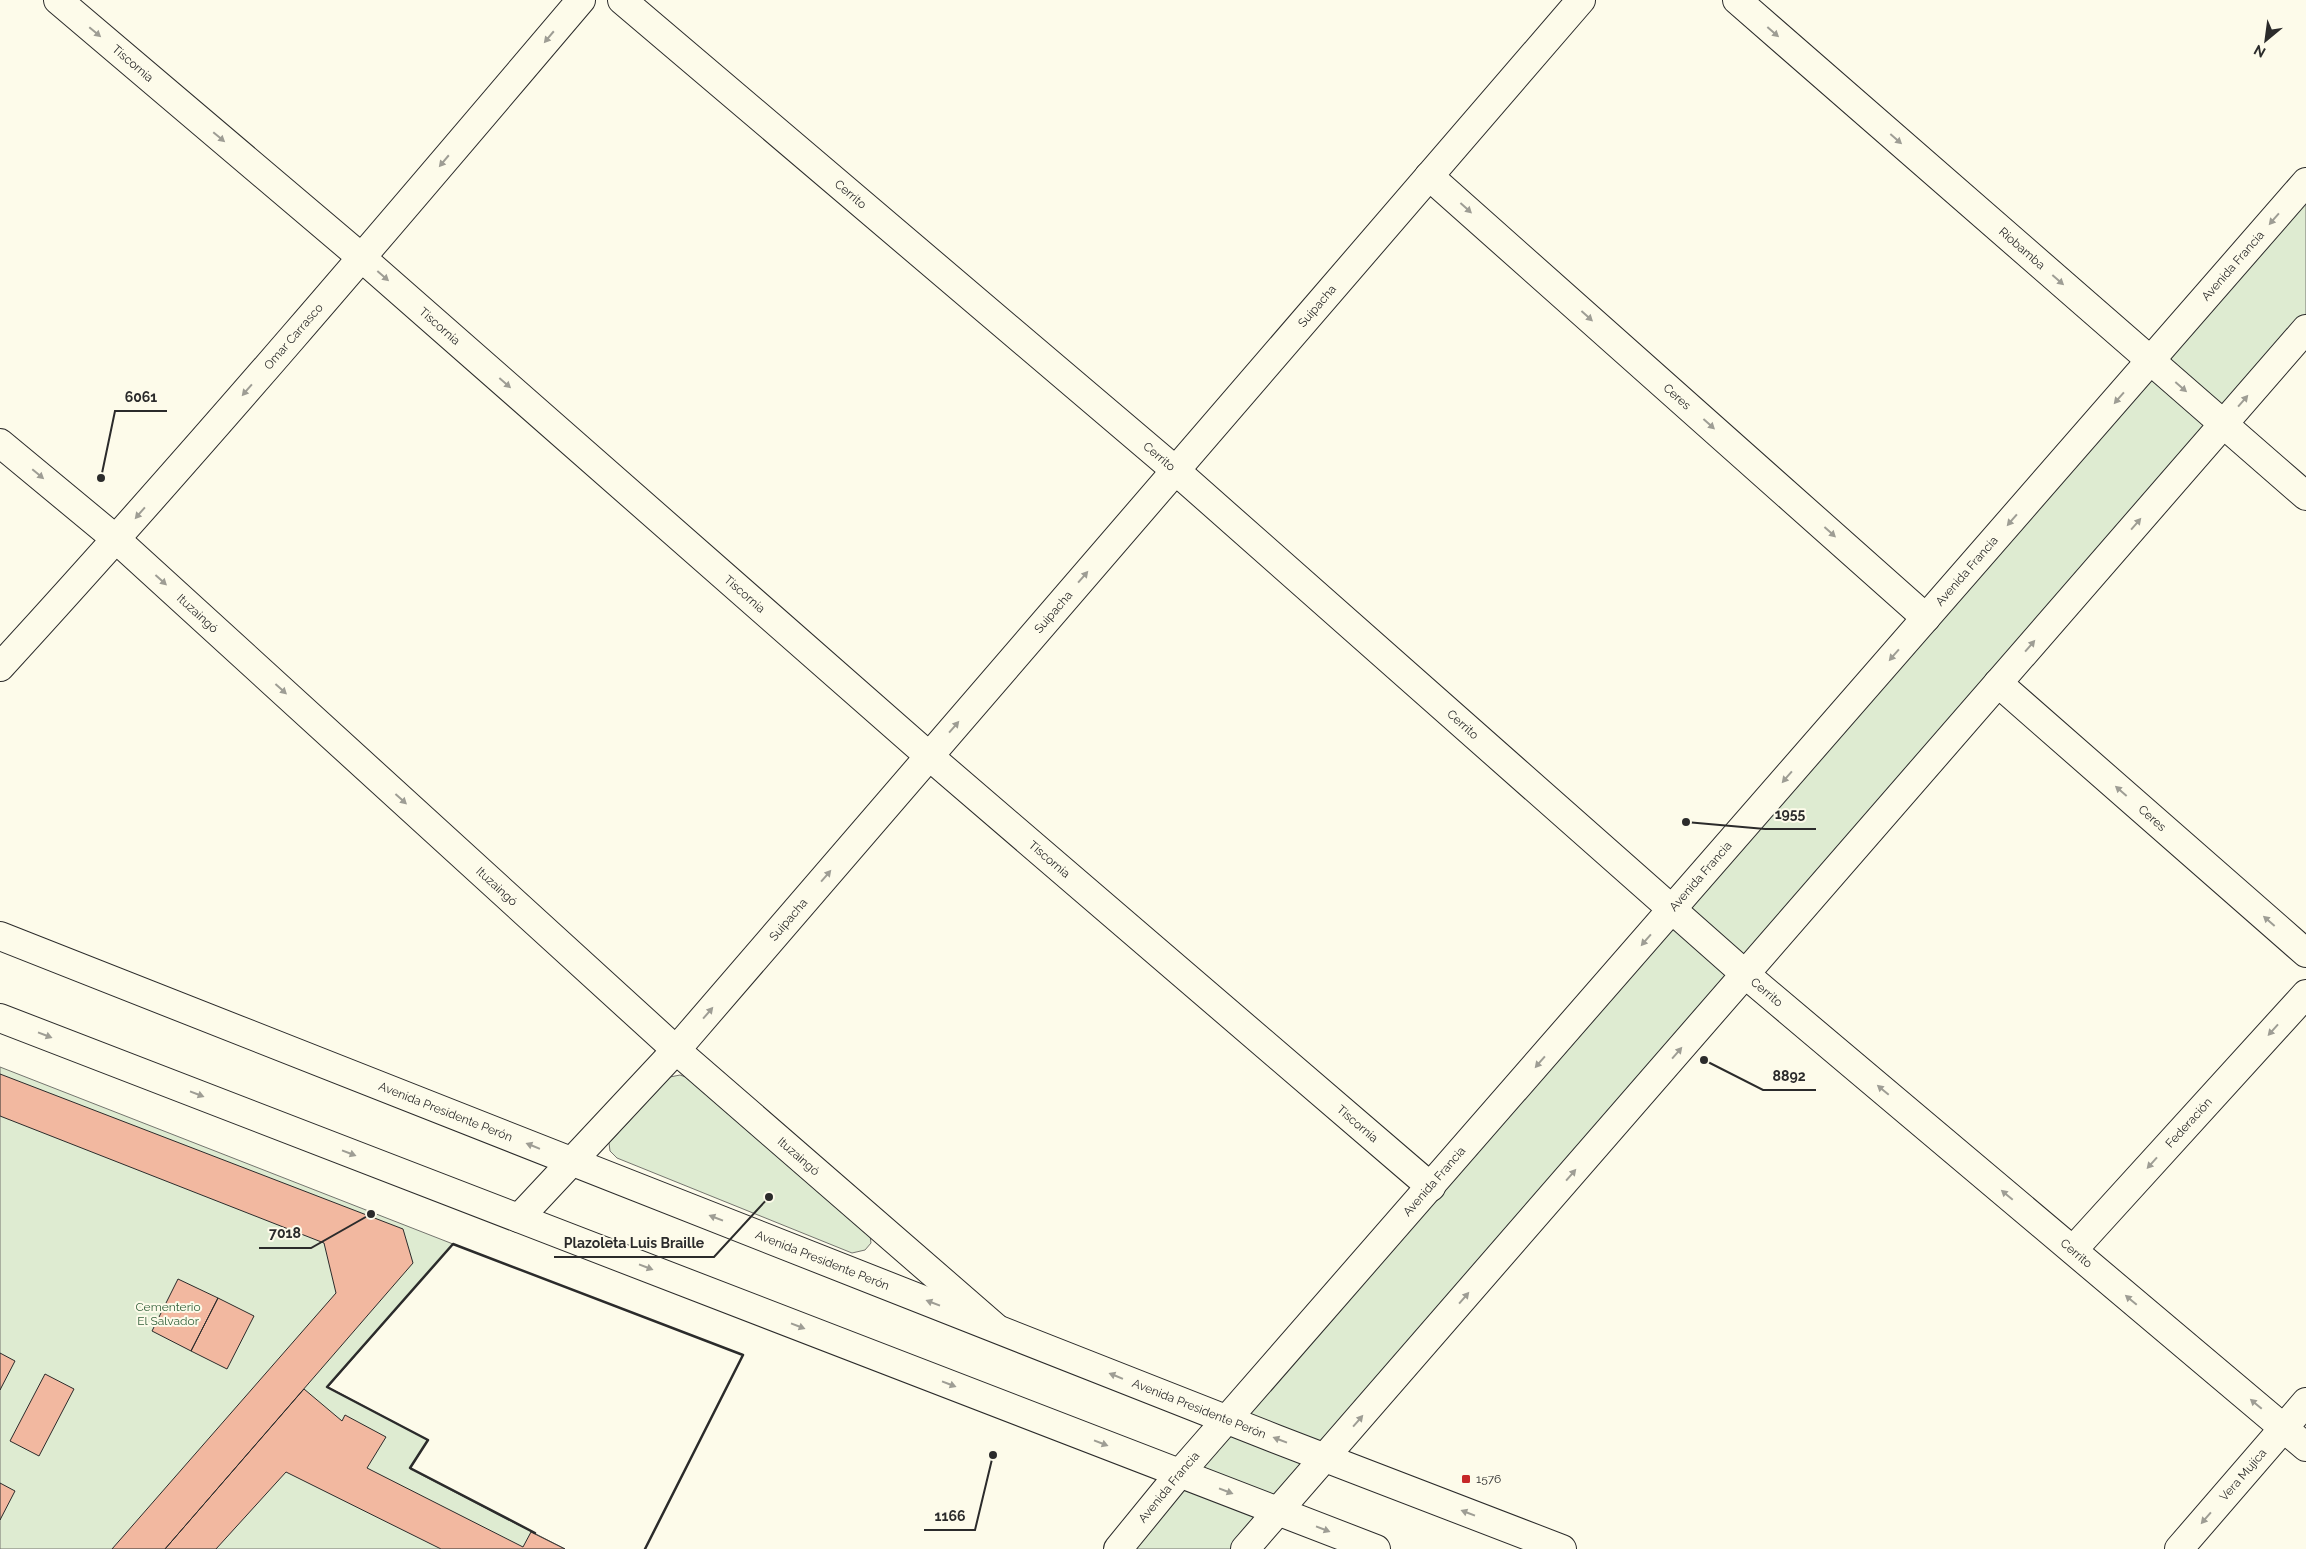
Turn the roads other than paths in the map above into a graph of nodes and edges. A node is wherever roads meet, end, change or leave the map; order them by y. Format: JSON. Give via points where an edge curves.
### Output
{"nodes":[{"id":1,"x":58,"y":0,"type":"edge"},
{"id":2,"x":581,"y":0,"type":"edge"},
{"id":3,"x":622,"y":0,"type":"edge"},
{"id":4,"x":1581,"y":0,"type":"edge"},
{"id":5,"x":1737,"y":0,"type":"edge"},
{"id":6,"x":1430,"y":176,"type":"junction"},
{"id":7,"x":2306,"y":182,"type":"edge"},
{"id":8,"x":362,"y":258,"type":"junction"},
{"id":9,"x":2306,"y":328,"type":"edge"},
{"id":10,"x":2151,"y":361,"type":"junction"},
{"id":11,"x":2223,"y":424,"type":"junction"},
{"id":12,"x":0,"y":443,"type":"edge"},
{"id":13,"x":1176,"y":470,"type":"junction"},
{"id":14,"x":2306,"y":496,"type":"edge"},
{"id":15,"x":117,"y":540,"type":"junction"},
{"id":16,"x":1926,"y":618,"type":"junction"},
{"id":17,"x":0,"y":668,"type":"edge"},
{"id":18,"x":1998,"y":683,"type":"junction"},
{"id":19,"x":929,"y":756,"type":"junction"},
{"id":20,"x":1673,"y":909,"type":"junction"},
{"id":21,"x":0,"y":936,"type":"edge"},
{"id":22,"x":2306,"y":953,"type":"edge"},
{"id":23,"x":1746,"y":974,"type":"junction"},
{"id":24,"x":2306,"y":994,"type":"edge"},
{"id":25,"x":0,"y":1018,"type":"edge"},
{"id":26,"x":676,"y":1050,"type":"junction"},
{"id":27,"x":572,"y":1162,"type":"junction"},
{"id":28,"x":1431,"y":1187,"type":"junction"},
{"id":29,"x":519,"y":1218,"type":"junction"},
{"id":30,"x":2073,"y":1250,"type":"junction"},
{"id":31,"x":997,"y":1328,"type":"junction"},
{"id":32,"x":2306,"y":1402,"type":"edge"},
{"id":33,"x":1227,"y":1420,"type":"junction"},
{"id":34,"x":2283,"y":1428,"type":"junction"},
{"id":35,"x":2306,"y":1448,"type":"edge"},
{"id":36,"x":1326,"y":1458,"type":"junction"},
{"id":37,"x":1180,"y":1473,"type":"junction"},
{"id":38,"x":1278,"y":1511,"type":"junction"},
{"id":39,"x":1118,"y":1549,"type":"edge"},
{"id":40,"x":1245,"y":1549,"type":"edge"},
{"id":41,"x":1376,"y":1549,"type":"edge"},
{"id":42,"x":1562,"y":1549,"type":"edge"},
{"id":43,"x":2179,"y":1549,"type":"edge"}],
"edges":[{"from":1,"to":8,"type":"street","name":"Tiscornia","one_way":true},
{"from":2,"to":8,"type":"street","name":"Omar Carrasco","one_way":true},
{"from":3,"to":13,"type":"street","name":"Cerrito"},
{"from":4,"to":6,"type":"street","name":"Suipacha"},
{"from":5,"to":10,"type":"street","name":"Riobamba","one_way":true},
{"from":6,"to":13,"type":"street","name":"Suipacha"},
{"from":6,"to":16,"type":"street","name":"Ceres","one_way":true},
{"from":7,"to":10,"type":"street","name":"Avenida Francia","one_way":true},
{"from":8,"to":15,"type":"street","name":"Omar Carrasco","one_way":true},
{"from":8,"to":19,"type":"street","name":"Tiscornia","one_way":true},
{"from":11,"to":9,"type":"street","one_way":true},
{"from":10,"to":11,"type":"street","name":"Riobamba","one_way":true},
{"from":10,"to":16,"type":"street","name":"Avenida Francia","one_way":true},
{"from":11,"to":14,"type":"street","name":"Riobamba"},
{"from":18,"to":11,"type":"street","one_way":true},
{"from":12,"to":15,"type":"street","name":"Ituzaingó","one_way":true},
{"from":19,"to":13,"type":"street","name":"Suipacha","one_way":true},
{"from":13,"to":20,"type":"street","name":"Cerrito"},
{"from":15,"to":17,"type":"street","name":"Omar Carrasco"},
{"from":15,"to":26,"type":"street","name":"Ituzaingó","one_way":true},
{"from":16,"to":20,"type":"street","name":"Avenida Francia","one_way":true},
{"from":22,"to":18,"type":"street","name":"Ceres","one_way":true},
{"from":18,"to":23,"type":"street"},
{"from":26,"to":19,"type":"street","name":"Suipacha","one_way":true},
{"from":19,"to":28,"type":"street","name":"Tiscornia"},
{"from":20,"to":23,"type":"street","name":"Cerrito"},
{"from":20,"to":28,"type":"street","name":"Avenida Francia","one_way":true},
{"from":27,"to":21,"type":"street","name":"Avenida Presidente Perón","one_way":true},
{"from":30,"to":23,"type":"street","name":"Cerrito","one_way":true},
{"from":36,"to":23,"type":"street","one_way":true},
{"from":24,"to":30,"type":"street","name":"Federación","one_way":true},
{"from":25,"to":29,"type":"street","one_way":true},
{"from":26,"to":27,"type":"street","name":"Suipacha"},
{"from":26,"to":31,"type":"street","name":"Ituzaingó"},
{"from":27,"to":29,"type":"street","name":"Suipacha"},
{"from":31,"to":27,"type":"street","name":"Avenida Presidente Perón","one_way":true},
{"from":28,"to":33,"type":"street","name":"Avenida Francia"},
{"from":29,"to":37,"type":"street","one_way":true},
{"from":34,"to":30,"type":"street","name":"Cerrito","one_way":true},
{"from":33,"to":31,"type":"street","name":"Avenida Presidente Perón","one_way":true},
{"from":32,"to":34,"type":"street","name":"Vera Mujíca"},
{"from":36,"to":33,"type":"street","name":"Avenida Presidente Perón","one_way":true},
{"from":33,"to":37,"type":"street","name":"Avenida Francia"},
{"from":34,"to":35,"type":"street","name":"Cerrito"},
{"from":34,"to":43,"type":"street","name":"Vera Mujíca","one_way":true},
{"from":36,"to":38,"type":"street"},
{"from":42,"to":36,"type":"street","name":"Avenida Presidente Perón","one_way":true},
{"from":37,"to":38,"type":"street","one_way":true},
{"from":37,"to":39,"type":"street","name":"Avenida Francia"},
{"from":38,"to":40,"type":"street"},
{"from":38,"to":41,"type":"street","one_way":true}]}
